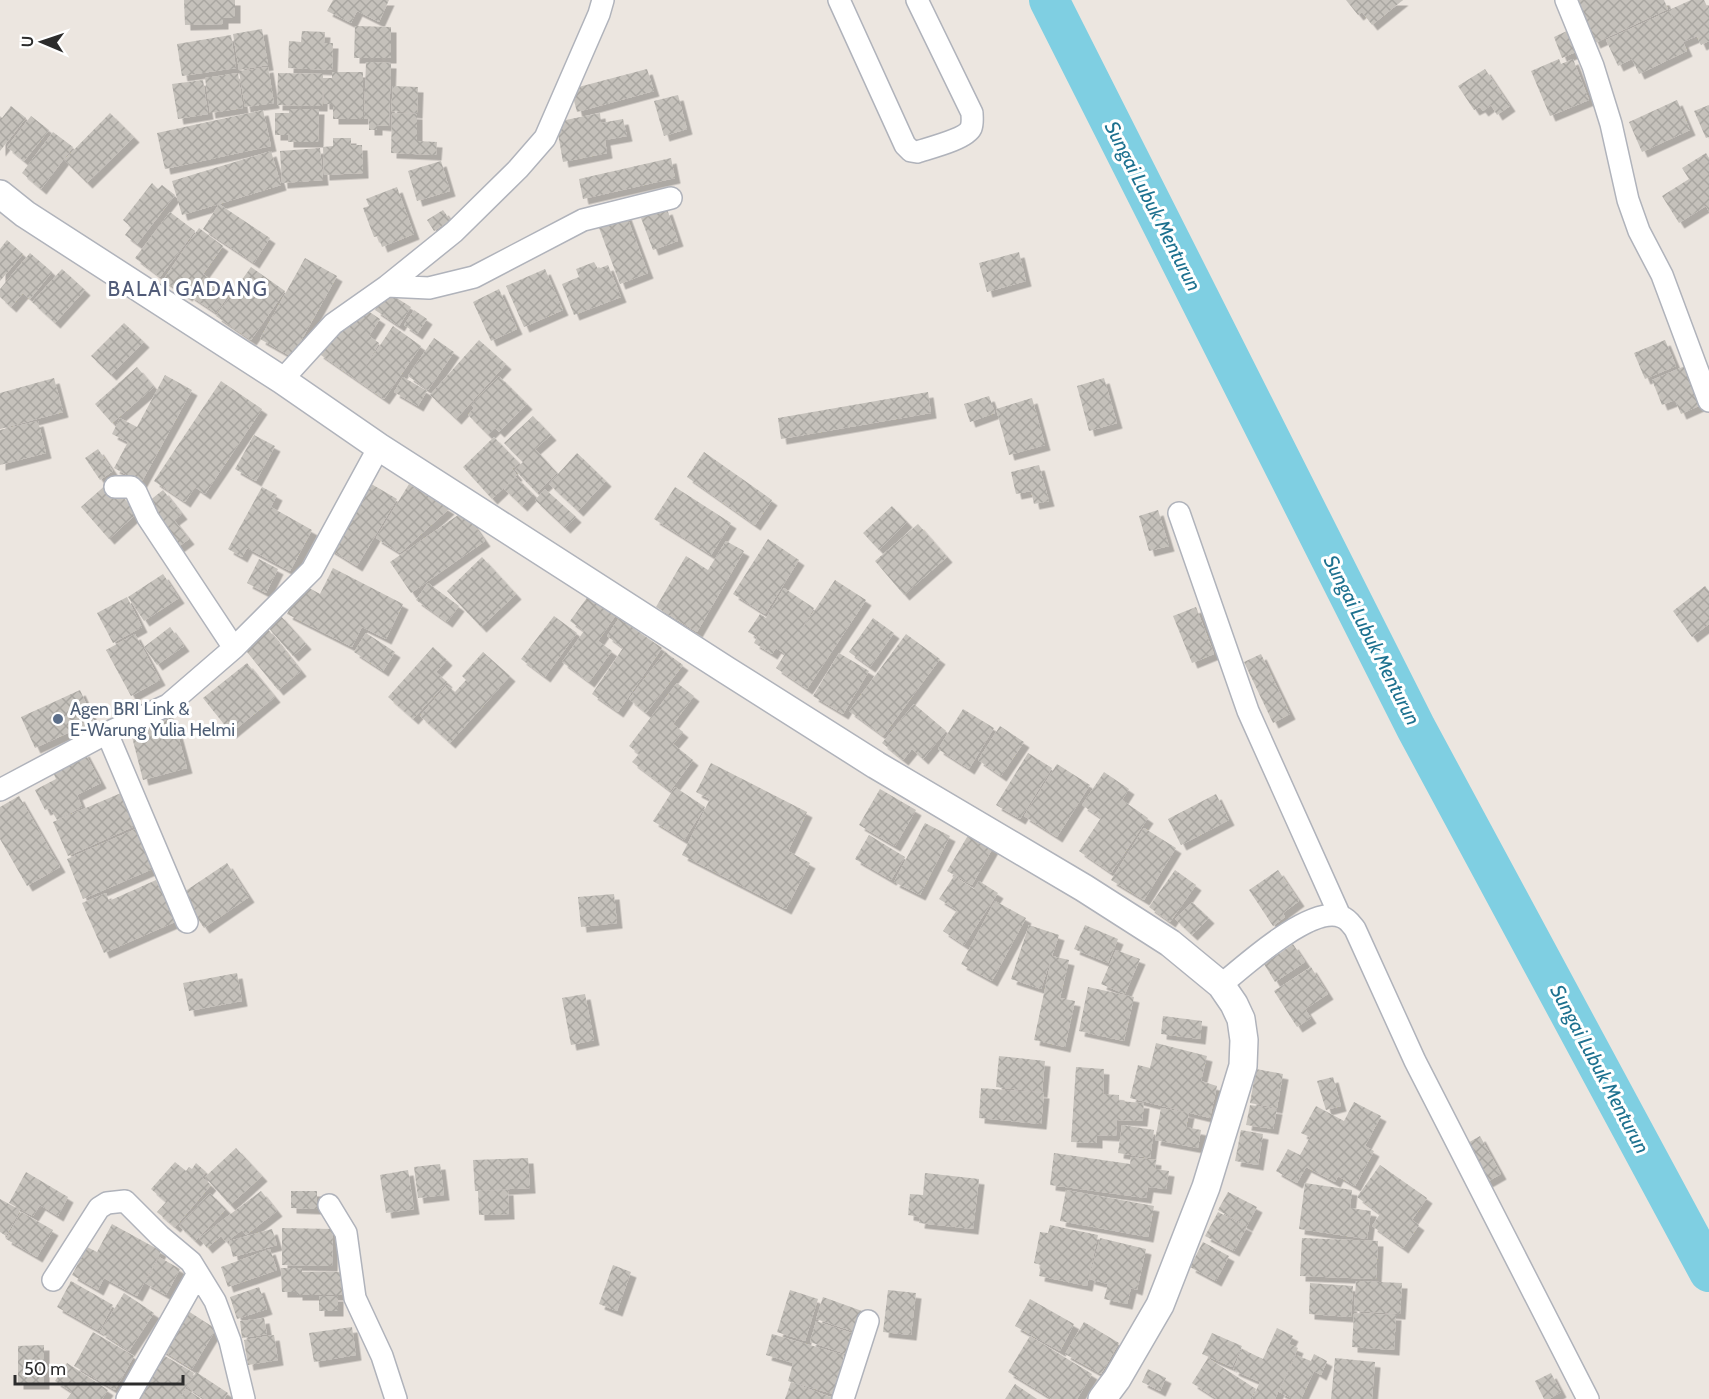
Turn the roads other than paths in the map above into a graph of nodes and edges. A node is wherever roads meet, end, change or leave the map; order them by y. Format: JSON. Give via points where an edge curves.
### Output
{"nodes":[{"id":1,"x":603,"y":0,"type":"edge"},
{"id":2,"x":839,"y":0,"type":"edge"},
{"id":3,"x":917,"y":0,"type":"edge"},
{"id":4,"x":1566,"y":0,"type":"edge"},
{"id":5,"x":0,"y":194,"type":"edge"},
{"id":6,"x":671,"y":198,"type":"dead end"},
{"id":7,"x":387,"y":286,"type":"junction"},
{"id":8,"x":282,"y":380,"type":"junction"},
{"id":9,"x":1709,"y":401,"type":"edge"},
{"id":10,"x":379,"y":447,"type":"junction"},
{"id":11,"x":115,"y":487,"type":"dead end"},
{"id":12,"x":1179,"y":513,"type":"dead end"},
{"id":13,"x":234,"y":648,"type":"junction"},
{"id":14,"x":107,"y":733,"type":"junction"},
{"id":15,"x":0,"y":790,"type":"edge"},
{"id":16,"x":1340,"y":916,"type":"junction"},
{"id":17,"x":187,"y":922,"type":"dead end"},
{"id":18,"x":1221,"y":985,"type":"junction"},
{"id":19,"x":329,"y":1205,"type":"dead end"},
{"id":20,"x":197,"y":1275,"type":"junction"},
{"id":21,"x":53,"y":1280,"type":"dead end"},
{"id":22,"x":868,"y":1321,"type":"dead end"},
{"id":23,"x":127,"y":1399,"type":"edge"},
{"id":24,"x":244,"y":1399,"type":"edge"},
{"id":25,"x":396,"y":1399,"type":"edge"},
{"id":26,"x":843,"y":1399,"type":"edge"},
{"id":27,"x":1102,"y":1399,"type":"edge"},
{"id":28,"x":1588,"y":1399,"type":"edge"}],
"edges":[{"from":1,"to":7,"type":"street","via":[[545,138],[454,232]]},
{"from":2,"to":3,"type":"street","via":[[905,145],[917,152],[965,135],[972,122],[972,113]]},
{"from":4,"to":9,"type":"street","via":[[1593,66],[1639,231],[1662,274]]},
{"from":5,"to":8,"type":"street"},
{"from":6,"to":7,"type":"street","via":[[583,220],[474,277],[429,288]]},
{"from":7,"to":8,"type":"street","via":[[333,324]]},
{"from":8,"to":10,"type":"street"},
{"from":10,"to":13,"type":"street","via":[[312,570]]},
{"from":10,"to":18,"type":"street","via":[[876,765],[1161,937]]},
{"from":11,"to":13,"type":"street","via":[[136,492],[148,518]]},
{"from":12,"to":16,"type":"street","via":[[1248,711]]},
{"from":13,"to":14,"type":"street","via":[[168,705]]},
{"from":14,"to":15,"type":"street"},
{"from":14,"to":17,"type":"street"},
{"from":16,"to":18,"type":"street","via":[[1315,919],[1285,934]]},
{"from":16,"to":28,"type":"street","via":[[1355,929],[1415,1061]]},
{"from":18,"to":27,"type":"street","via":[[1241,1020],[1242,1066],[1206,1187],[1160,1305]]},
{"from":19,"to":25,"type":"street","via":[[346,1233],[355,1298],[382,1356]]},
{"from":20,"to":21,"type":"street","via":[[191,1262],[125,1201],[117,1201],[99,1208]]},
{"from":20,"to":23,"type":"street"},
{"from":20,"to":24,"type":"street","via":[[219,1311]]},
{"from":22,"to":26,"type":"street"}]}
